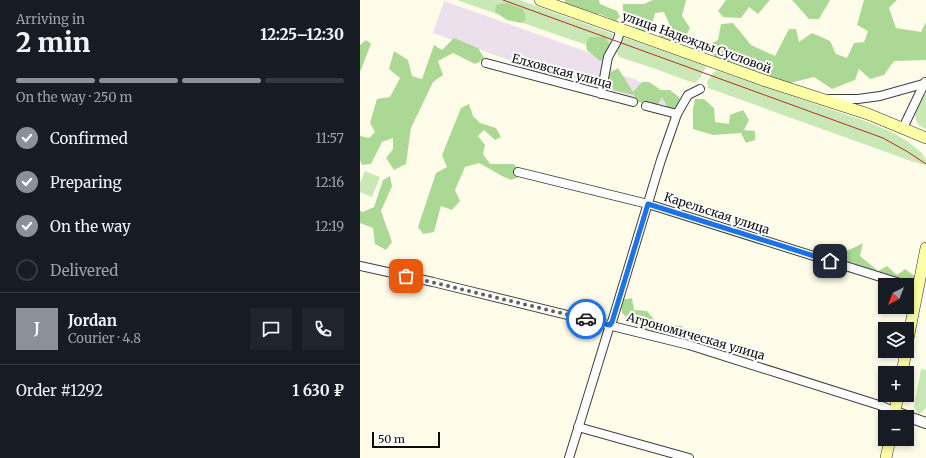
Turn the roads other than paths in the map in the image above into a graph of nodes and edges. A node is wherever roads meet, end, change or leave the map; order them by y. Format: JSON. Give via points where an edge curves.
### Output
{"nodes":[{"id":1,"x":540,"y":0,"type":"edge"},
{"id":2,"x":621,"y":29,"type":"junction"},
{"id":3,"x":486,"y":63,"type":"dead end"},
{"id":4,"x":925,"y":82,"type":"edge"},
{"id":5,"x":700,"y":89,"type":"dead end"},
{"id":6,"x":601,"y":94,"type":"junction"},
{"id":7,"x":822,"y":99,"type":"junction"},
{"id":8,"x":633,"y":102,"type":"dead end"},
{"id":9,"x":646,"y":106,"type":"dead end"},
{"id":10,"x":677,"y":114,"type":"junction"},
{"id":11,"x":903,"y":128,"type":"junction"},
{"id":12,"x":926,"y":138,"type":"edge"},
{"id":13,"x":518,"y":172,"type":"dead end"},
{"id":14,"x":648,"y":204,"type":"junction"},
{"id":15,"x":926,"y":248,"type":"edge"},
{"id":16,"x":360,"y":266,"type":"edge"},
{"id":17,"x":884,"y":278,"type":"edge"},
{"id":18,"x":913,"y":278,"type":"edge"},
{"id":19,"x":610,"y":325,"type":"junction"},
{"id":20,"x":888,"y":410,"type":"edge"},
{"id":21,"x":914,"y":421,"type":"edge"},
{"id":22,"x":926,"y":424,"type":"edge"},
{"id":23,"x":578,"y":427,"type":"junction"},
{"id":24,"x":889,"y":446,"type":"edge"},
{"id":25,"x":569,"y":458,"type":"edge"},
{"id":26,"x":689,"y":458,"type":"edge"},
{"id":27,"x":886,"y":458,"type":"edge"}],
"edges":[{"from":1,"to":2,"type":"main road","name":"улица Надежды Сусловой"},
{"from":2,"to":6,"type":"street","via":[[608,56]]},
{"from":2,"to":7,"type":"main road","name":"улица Надежды Сусловой"},
{"from":3,"to":6,"type":"street","name":"Елховская улица"},
{"from":4,"to":7,"type":"street","name":"улица Надежды Сусловой","via":[[880,96]]},
{"from":4,"to":11,"type":"street"},
{"from":5,"to":10,"type":"street","via":[[688,94]]},
{"from":6,"to":8,"type":"street","name":"Елховская улица"},
{"from":7,"to":11,"type":"main road","name":"улица Надежды Сусловой"},
{"from":9,"to":10,"type":"street"},
{"from":10,"to":14,"type":"street"},
{"from":11,"to":12,"type":"main road","name":"улица Надежды Сусловой"},
{"from":13,"to":14,"type":"street","name":"Карельская улица"},
{"from":14,"to":17,"type":"street","name":"Карельская улица"},
{"from":14,"to":19,"type":"street"},
{"from":15,"to":18,"type":"main road"},
{"from":16,"to":19,"type":"street","name":"Агрономическая улица"},
{"from":19,"to":20,"type":"street","name":"Агрономическая улица","via":[[689,345],[882,406]]},
{"from":19,"to":23,"type":"street"},
{"from":21,"to":22,"type":"street","name":"Агрономическая улица"},
{"from":23,"to":25,"type":"street"},
{"from":23,"to":26,"type":"street"},
{"from":24,"to":27,"type":"main road"}]}
